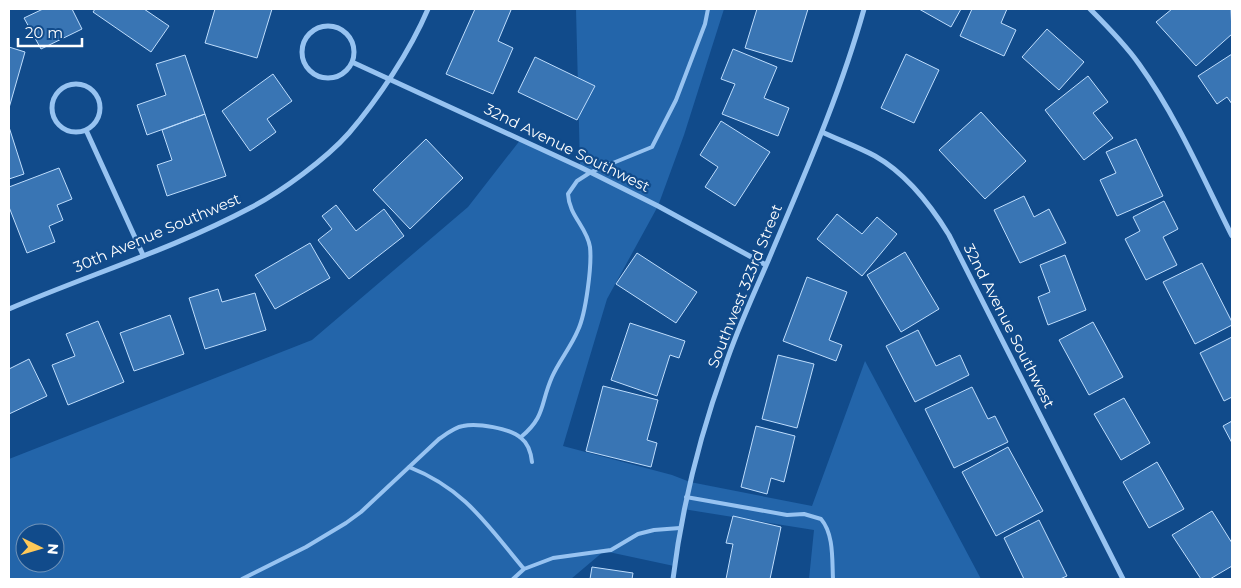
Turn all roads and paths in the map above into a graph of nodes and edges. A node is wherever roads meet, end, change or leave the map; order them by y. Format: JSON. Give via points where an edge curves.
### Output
{"nodes":[{"id":1,"x":428,"y":9,"type":"edge"},
{"id":2,"x":708,"y":9,"type":"edge"},
{"id":3,"x":864,"y":9,"type":"edge"},
{"id":4,"x":1090,"y":9,"type":"edge"},
{"id":5,"x":352,"y":62,"type":"junction"},
{"id":6,"x":389,"y":79,"type":"junction"},
{"id":7,"x":86,"y":130,"type":"junction"},
{"id":8,"x":822,"y":132,"type":"junction"},
{"id":9,"x":591,"y":172,"type":"junction"},
{"id":10,"x":1232,"y":236,"type":"edge"},
{"id":11,"x":143,"y":255,"type":"junction"},
{"id":12,"x":766,"y":265,"type":"junction"},
{"id":13,"x":9,"y":310,"type":"edge"},
{"id":14,"x":521,"y":437,"type":"junction"},
{"id":15,"x":532,"y":462,"type":"dead end"},
{"id":16,"x":409,"y":467,"type":"junction"},
{"id":17,"x":686,"y":497,"type":"junction"},
{"id":18,"x":680,"y":528,"type":"junction"},
{"id":19,"x":524,"y":569,"type":"junction"},
{"id":20,"x":242,"y":579,"type":"edge"},
{"id":21,"x":513,"y":579,"type":"edge"},
{"id":22,"x":673,"y":579,"type":"edge"},
{"id":23,"x":833,"y":579,"type":"edge"},
{"id":24,"x":1123,"y":579,"type":"edge"}],
"edges":[{"from":1,"to":6,"type":"street","name":"30th Avenue Southwest","via":[[418,33]]},
{"from":2,"to":9,"type":"lane","via":[[676,100],[652,147]]},
{"from":3,"to":8,"type":"street","name":"Southwest 323rd Street"},
{"from":4,"to":10,"type":"street","via":[[1114,33],[1158,92]]},
{"from":5,"to":5,"type":"street","via":[[353,44],[349,36],[334,26],[316,28],[303,41],[302,59],[306,67],[321,78],[339,76]]},
{"from":5,"to":6,"type":"street","name":"32nd Avenue Southwest"},
{"from":6,"to":9,"type":"street","name":"32nd Avenue Southwest"},
{"from":6,"to":11,"type":"street","name":"30th Avenue Southwest","via":[[348,133],[322,158],[289,182],[251,208]]},
{"from":7,"to":7,"type":"street","via":[[98,118],[100,101],[83,84],[67,85],[54,97],[53,114],[56,121],[70,131]]},
{"from":7,"to":11,"type":"street"},
{"from":8,"to":12,"type":"street","name":"Southwest 323rd Street"},
{"from":8,"to":24,"type":"street","name":"32nd Avenue Southwest","via":[[876,157],[895,170],[937,215]]},
{"from":9,"to":12,"type":"street","name":"32nd Avenue Southwest"},
{"from":9,"to":14,"type":"lane","via":[[577,181],[568,194],[571,210],[587,237],[590,252],[580,328],[556,368],[535,425]]},
{"from":11,"to":13,"type":"street","name":"30th Avenue Southwest"},
{"from":12,"to":17,"type":"street","name":"Southwest 323rd Street","via":[[724,366]]},
{"from":14,"to":15,"type":"lane","via":[[531,451]]},
{"from":14,"to":16,"type":"lane","via":[[490,427],[463,426],[439,439]]},
{"from":16,"to":19,"type":"lane","via":[[428,474],[461,496]]},
{"from":16,"to":20,"type":"lane","via":[[361,512],[327,536]]},
{"from":17,"to":18,"type":"street","name":"Southwest 323rd Street"},
{"from":17,"to":23,"type":"lane","via":[[821,519],[830,537]]},
{"from":18,"to":19,"type":"lane","via":[[638,534],[611,550],[553,558]]},
{"from":18,"to":22,"type":"street","name":"Southwest 323rd Street"},
{"from":19,"to":21,"type":"lane"}]}
